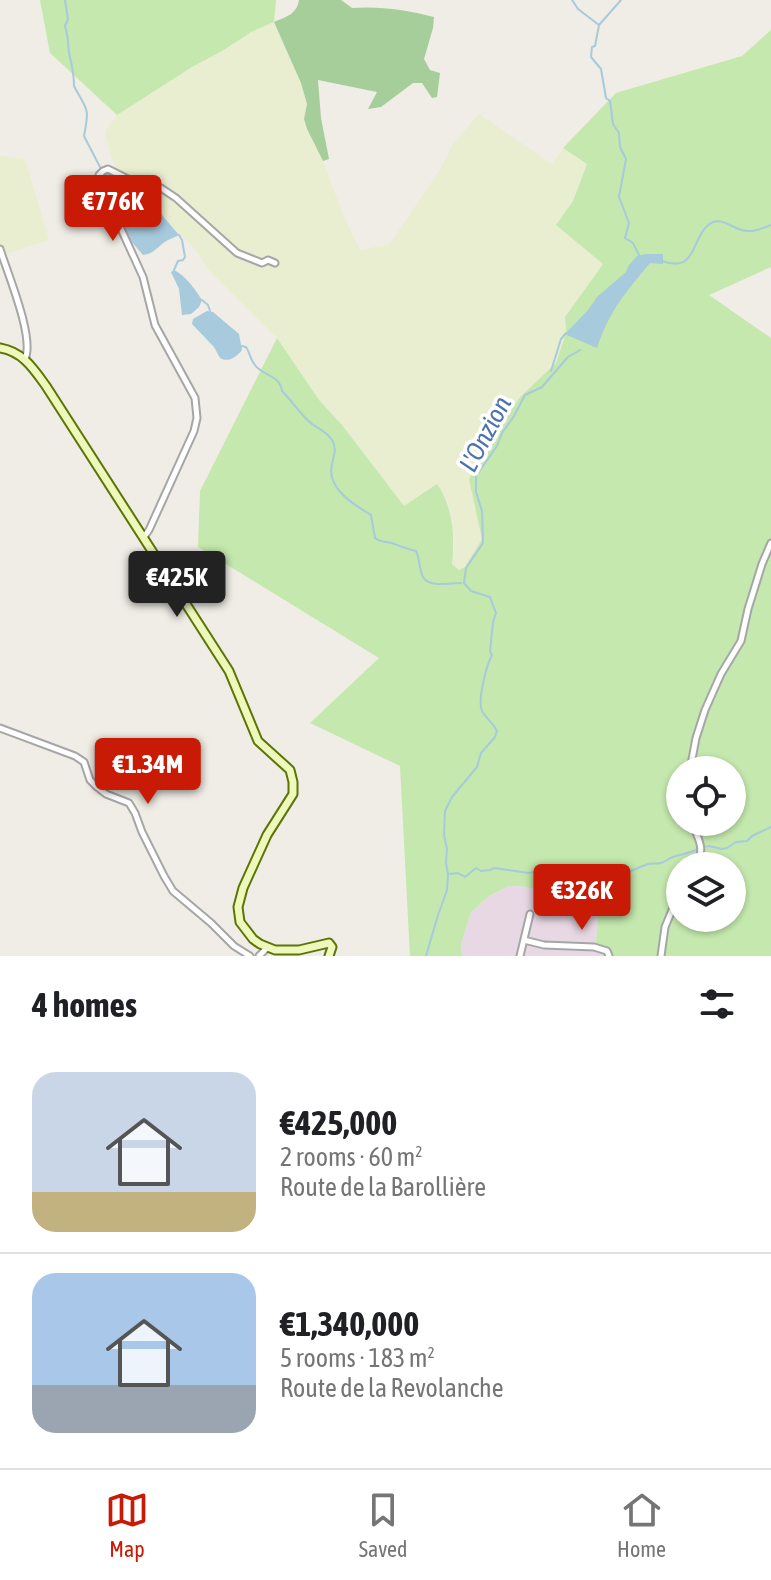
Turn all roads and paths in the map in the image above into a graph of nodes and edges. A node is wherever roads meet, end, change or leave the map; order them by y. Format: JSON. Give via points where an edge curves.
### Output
{"nodes":[{"id":1,"x":0,"y":249,"type":"edge"},
{"id":2,"x":275,"y":263,"type":"dead end"},
{"id":3,"x":0,"y":348,"type":"edge"},
{"id":4,"x":25,"y":359,"type":"junction"},
{"id":5,"x":144,"y":537,"type":"junction"},
{"id":6,"x":771,"y":543,"type":"edge"},
{"id":7,"x":0,"y":728,"type":"edge"},
{"id":8,"x":693,"y":756,"type":"edge"},
{"id":9,"x":530,"y":914,"type":"dead end"},
{"id":10,"x":666,"y":925,"type":"edge"},
{"id":11,"x":524,"y":940,"type":"junction"},
{"id":12,"x":267,"y":948,"type":"junction"},
{"id":13,"x":250,"y":956,"type":"edge"},
{"id":14,"x":259,"y":956,"type":"edge"},
{"id":15,"x":329,"y":956,"type":"edge"},
{"id":16,"x":520,"y":956,"type":"edge"},
{"id":17,"x":609,"y":956,"type":"edge"},
{"id":18,"x":661,"y":956,"type":"edge"}],
"edges":[{"from":1,"to":4,"type":"street","via":[[28,343]]},
{"from":2,"to":5,"type":"street","via":[[237,253],[161,188],[108,169],[99,175],[143,277],[155,325],[195,398],[194,431]]},
{"from":3,"to":4,"type":"main road"},
{"from":4,"to":5,"type":"main road"},
{"from":5,"to":12,"type":"main road","via":[[229,671],[258,741],[290,770],[293,794],[267,835],[238,907],[240,922]]},
{"from":6,"to":8,"type":"street","via":[[741,641],[705,710]]},
{"from":7,"to":13,"type":"street","via":[[75,756],[97,787],[129,803],[173,891]]},
{"from":9,"to":11,"type":"street"},
{"from":10,"to":18,"type":"street"},
{"from":11,"to":16,"type":"street"},
{"from":11,"to":17,"type":"street","via":[[594,947]]},
{"from":12,"to":14,"type":"street"},
{"from":12,"to":15,"type":"main road","via":[[293,951],[329,943]]}]}
